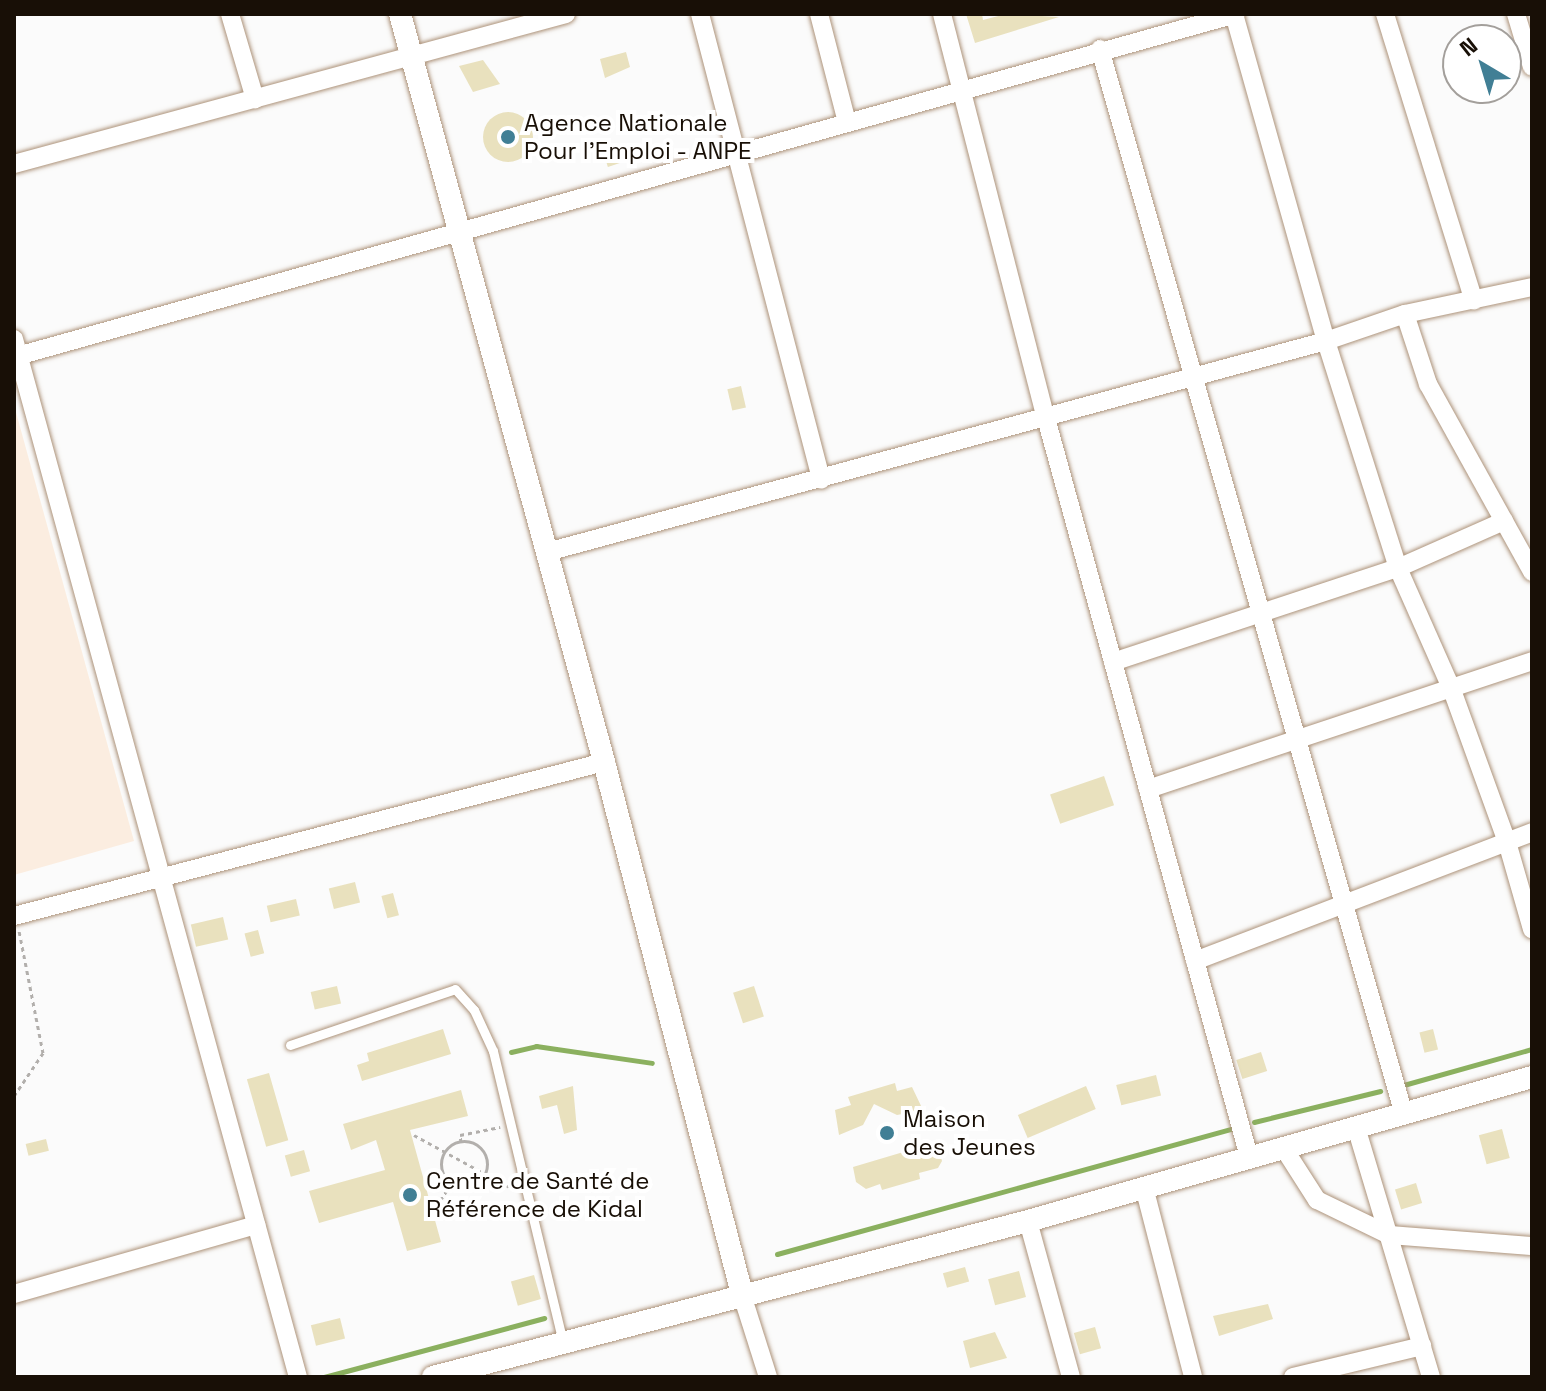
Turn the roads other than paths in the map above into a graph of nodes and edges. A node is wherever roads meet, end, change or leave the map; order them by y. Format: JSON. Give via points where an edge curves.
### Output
{"nodes":[{"id":1,"x":230,"y":14,"type":"edge"},
{"id":2,"x":400,"y":14,"type":"edge"},
{"id":3,"x":565,"y":14,"type":"edge"},
{"id":4,"x":700,"y":14,"type":"edge"},
{"id":5,"x":819,"y":14,"type":"edge"},
{"id":6,"x":942,"y":14,"type":"edge"},
{"id":7,"x":1235,"y":14,"type":"edge"},
{"id":8,"x":1385,"y":14,"type":"edge"},
{"id":9,"x":1516,"y":14,"type":"edge"},
{"id":10,"x":1213,"y":17,"type":"edge"},
{"id":11,"x":1100,"y":49,"type":"junction"},
{"id":12,"x":411,"y":56,"type":"junction"},
{"id":13,"x":1532,"y":67,"type":"edge"},
{"id":14,"x":962,"y":90,"type":"junction"},
{"id":15,"x":255,"y":99,"type":"junction"},
{"id":16,"x":847,"y":122,"type":"junction"},
{"id":17,"x":738,"y":153,"type":"junction"},
{"id":18,"x":14,"y":164,"type":"edge"},
{"id":19,"x":459,"y":231,"type":"junction"},
{"id":20,"x":1532,"y":287,"type":"edge"},
{"id":21,"x":1474,"y":301,"type":"junction"},
{"id":22,"x":1405,"y":314,"type":"junction"},
{"id":23,"x":1326,"y":341,"type":"junction"},
{"id":24,"x":15,"y":350,"type":"edge"},
{"id":25,"x":1190,"y":375,"type":"junction"},
{"id":26,"x":1046,"y":418,"type":"junction"},
{"id":27,"x":821,"y":480,"type":"junction"},
{"id":28,"x":1504,"y":521,"type":"junction"},
{"id":29,"x":547,"y":552,"type":"junction"},
{"id":30,"x":1398,"y":568,"type":"junction"},
{"id":31,"x":1532,"y":572,"type":"edge"},
{"id":32,"x":1259,"y":615,"type":"junction"},
{"id":33,"x":1532,"y":661,"type":"edge"},
{"id":34,"x":1113,"y":662,"type":"junction"},
{"id":35,"x":1452,"y":690,"type":"junction"},
{"id":36,"x":1297,"y":744,"type":"junction"},
{"id":37,"x":604,"y":762,"type":"junction"},
{"id":38,"x":1148,"y":789,"type":"junction"},
{"id":39,"x":1532,"y":832,"type":"edge"},
{"id":40,"x":1507,"y":842,"type":"junction"},
{"id":41,"x":161,"y":881,"type":"junction"},
{"id":42,"x":1342,"y":902,"type":"junction"},
{"id":43,"x":15,"y":916,"type":"edge"},
{"id":44,"x":1532,"y":929,"type":"edge"},
{"id":45,"x":1195,"y":961,"type":"junction"},
{"id":46,"x":290,"y":1045,"type":"dead end"},
{"id":47,"x":1532,"y":1077,"type":"edge"},
{"id":48,"x":1403,"y":1111,"type":"junction"},
{"id":49,"x":1356,"y":1127,"type":"junction"},
{"id":50,"x":1283,"y":1147,"type":"junction"},
{"id":51,"x":1249,"y":1157,"type":"junction"},
{"id":52,"x":1144,"y":1187,"type":"junction"},
{"id":53,"x":1028,"y":1221,"type":"junction"},
{"id":54,"x":256,"y":1225,"type":"junction"},
{"id":55,"x":1389,"y":1235,"type":"junction"},
{"id":56,"x":1532,"y":1246,"type":"edge"},
{"id":57,"x":14,"y":1294,"type":"edge"},
{"id":58,"x":743,"y":1298,"type":"junction"},
{"id":59,"x":563,"y":1342,"type":"junction"},
{"id":60,"x":1422,"y":1346,"type":"junction"},
{"id":61,"x":298,"y":1377,"type":"edge"},
{"id":62,"x":433,"y":1377,"type":"edge"},
{"id":63,"x":768,"y":1377,"type":"edge"},
{"id":64,"x":1071,"y":1377,"type":"edge"},
{"id":65,"x":1193,"y":1377,"type":"edge"},
{"id":66,"x":1293,"y":1377,"type":"edge"},
{"id":67,"x":1431,"y":1377,"type":"edge"}],
"edges":[{"from":1,"to":15,"type":"street"},
{"from":2,"to":12,"type":"street"},
{"from":3,"to":12,"type":"street"},
{"from":4,"to":17,"type":"street"},
{"from":5,"to":16,"type":"street"},
{"from":6,"to":14,"type":"street"},
{"from":7,"to":10,"type":"street"},
{"from":7,"to":23,"type":"street"},
{"from":8,"to":21,"type":"street"},
{"from":9,"to":13,"type":"street"},
{"from":10,"to":11,"type":"street"},
{"from":11,"to":14,"type":"street"},
{"from":11,"to":25,"type":"street"},
{"from":12,"to":15,"type":"street"},
{"from":12,"to":19,"type":"street"},
{"from":14,"to":16,"type":"street"},
{"from":14,"to":26,"type":"street"},
{"from":15,"to":18,"type":"street"},
{"from":16,"to":17,"type":"street"},
{"from":17,"to":19,"type":"street"},
{"from":17,"to":27,"type":"street"},
{"from":19,"to":24,"type":"street"},
{"from":19,"to":29,"type":"street"},
{"from":20,"to":21,"type":"street"},
{"from":21,"to":22,"type":"street"},
{"from":22,"to":23,"type":"street"},
{"from":22,"to":28,"type":"street","via":[[1428,384]]},
{"from":23,"to":25,"type":"street"},
{"from":23,"to":30,"type":"street"},
{"from":24,"to":41,"type":"street"},
{"from":25,"to":26,"type":"street"},
{"from":25,"to":32,"type":"street"},
{"from":26,"to":27,"type":"street"},
{"from":26,"to":34,"type":"street"},
{"from":27,"to":29,"type":"street"},
{"from":28,"to":30,"type":"street"},
{"from":28,"to":31,"type":"street"},
{"from":29,"to":37,"type":"street"},
{"from":30,"to":32,"type":"street"},
{"from":30,"to":35,"type":"street"},
{"from":32,"to":34,"type":"street"},
{"from":32,"to":36,"type":"street"},
{"from":33,"to":35,"type":"street"},
{"from":34,"to":38,"type":"street"},
{"from":35,"to":36,"type":"street"},
{"from":35,"to":40,"type":"street"},
{"from":36,"to":38,"type":"street"},
{"from":36,"to":42,"type":"street"},
{"from":37,"to":41,"type":"street"},
{"from":37,"to":58,"type":"street"},
{"from":38,"to":45,"type":"street"},
{"from":39,"to":40,"type":"street"},
{"from":40,"to":42,"type":"street"},
{"from":40,"to":44,"type":"street"},
{"from":41,"to":43,"type":"street"},
{"from":41,"to":54,"type":"street"},
{"from":42,"to":45,"type":"street"},
{"from":42,"to":48,"type":"street"},
{"from":45,"to":51,"type":"street"},
{"from":46,"to":59,"type":"lane","via":[[455,989],[474,1010],[493,1051]]},
{"from":47,"to":48,"type":"street"},
{"from":48,"to":49,"type":"street"},
{"from":49,"to":50,"type":"street"},
{"from":49,"to":55,"type":"street"},
{"from":50,"to":51,"type":"street"},
{"from":50,"to":55,"type":"street","via":[[1317,1200]]},
{"from":51,"to":52,"type":"street"},
{"from":52,"to":53,"type":"street"},
{"from":52,"to":65,"type":"street"},
{"from":53,"to":58,"type":"street"},
{"from":53,"to":64,"type":"street"},
{"from":54,"to":57,"type":"street"},
{"from":54,"to":61,"type":"street"},
{"from":55,"to":56,"type":"street"},
{"from":55,"to":60,"type":"street"},
{"from":58,"to":59,"type":"street"},
{"from":58,"to":63,"type":"street"},
{"from":59,"to":62,"type":"street"},
{"from":60,"to":66,"type":"street"},
{"from":60,"to":67,"type":"street"}]}
